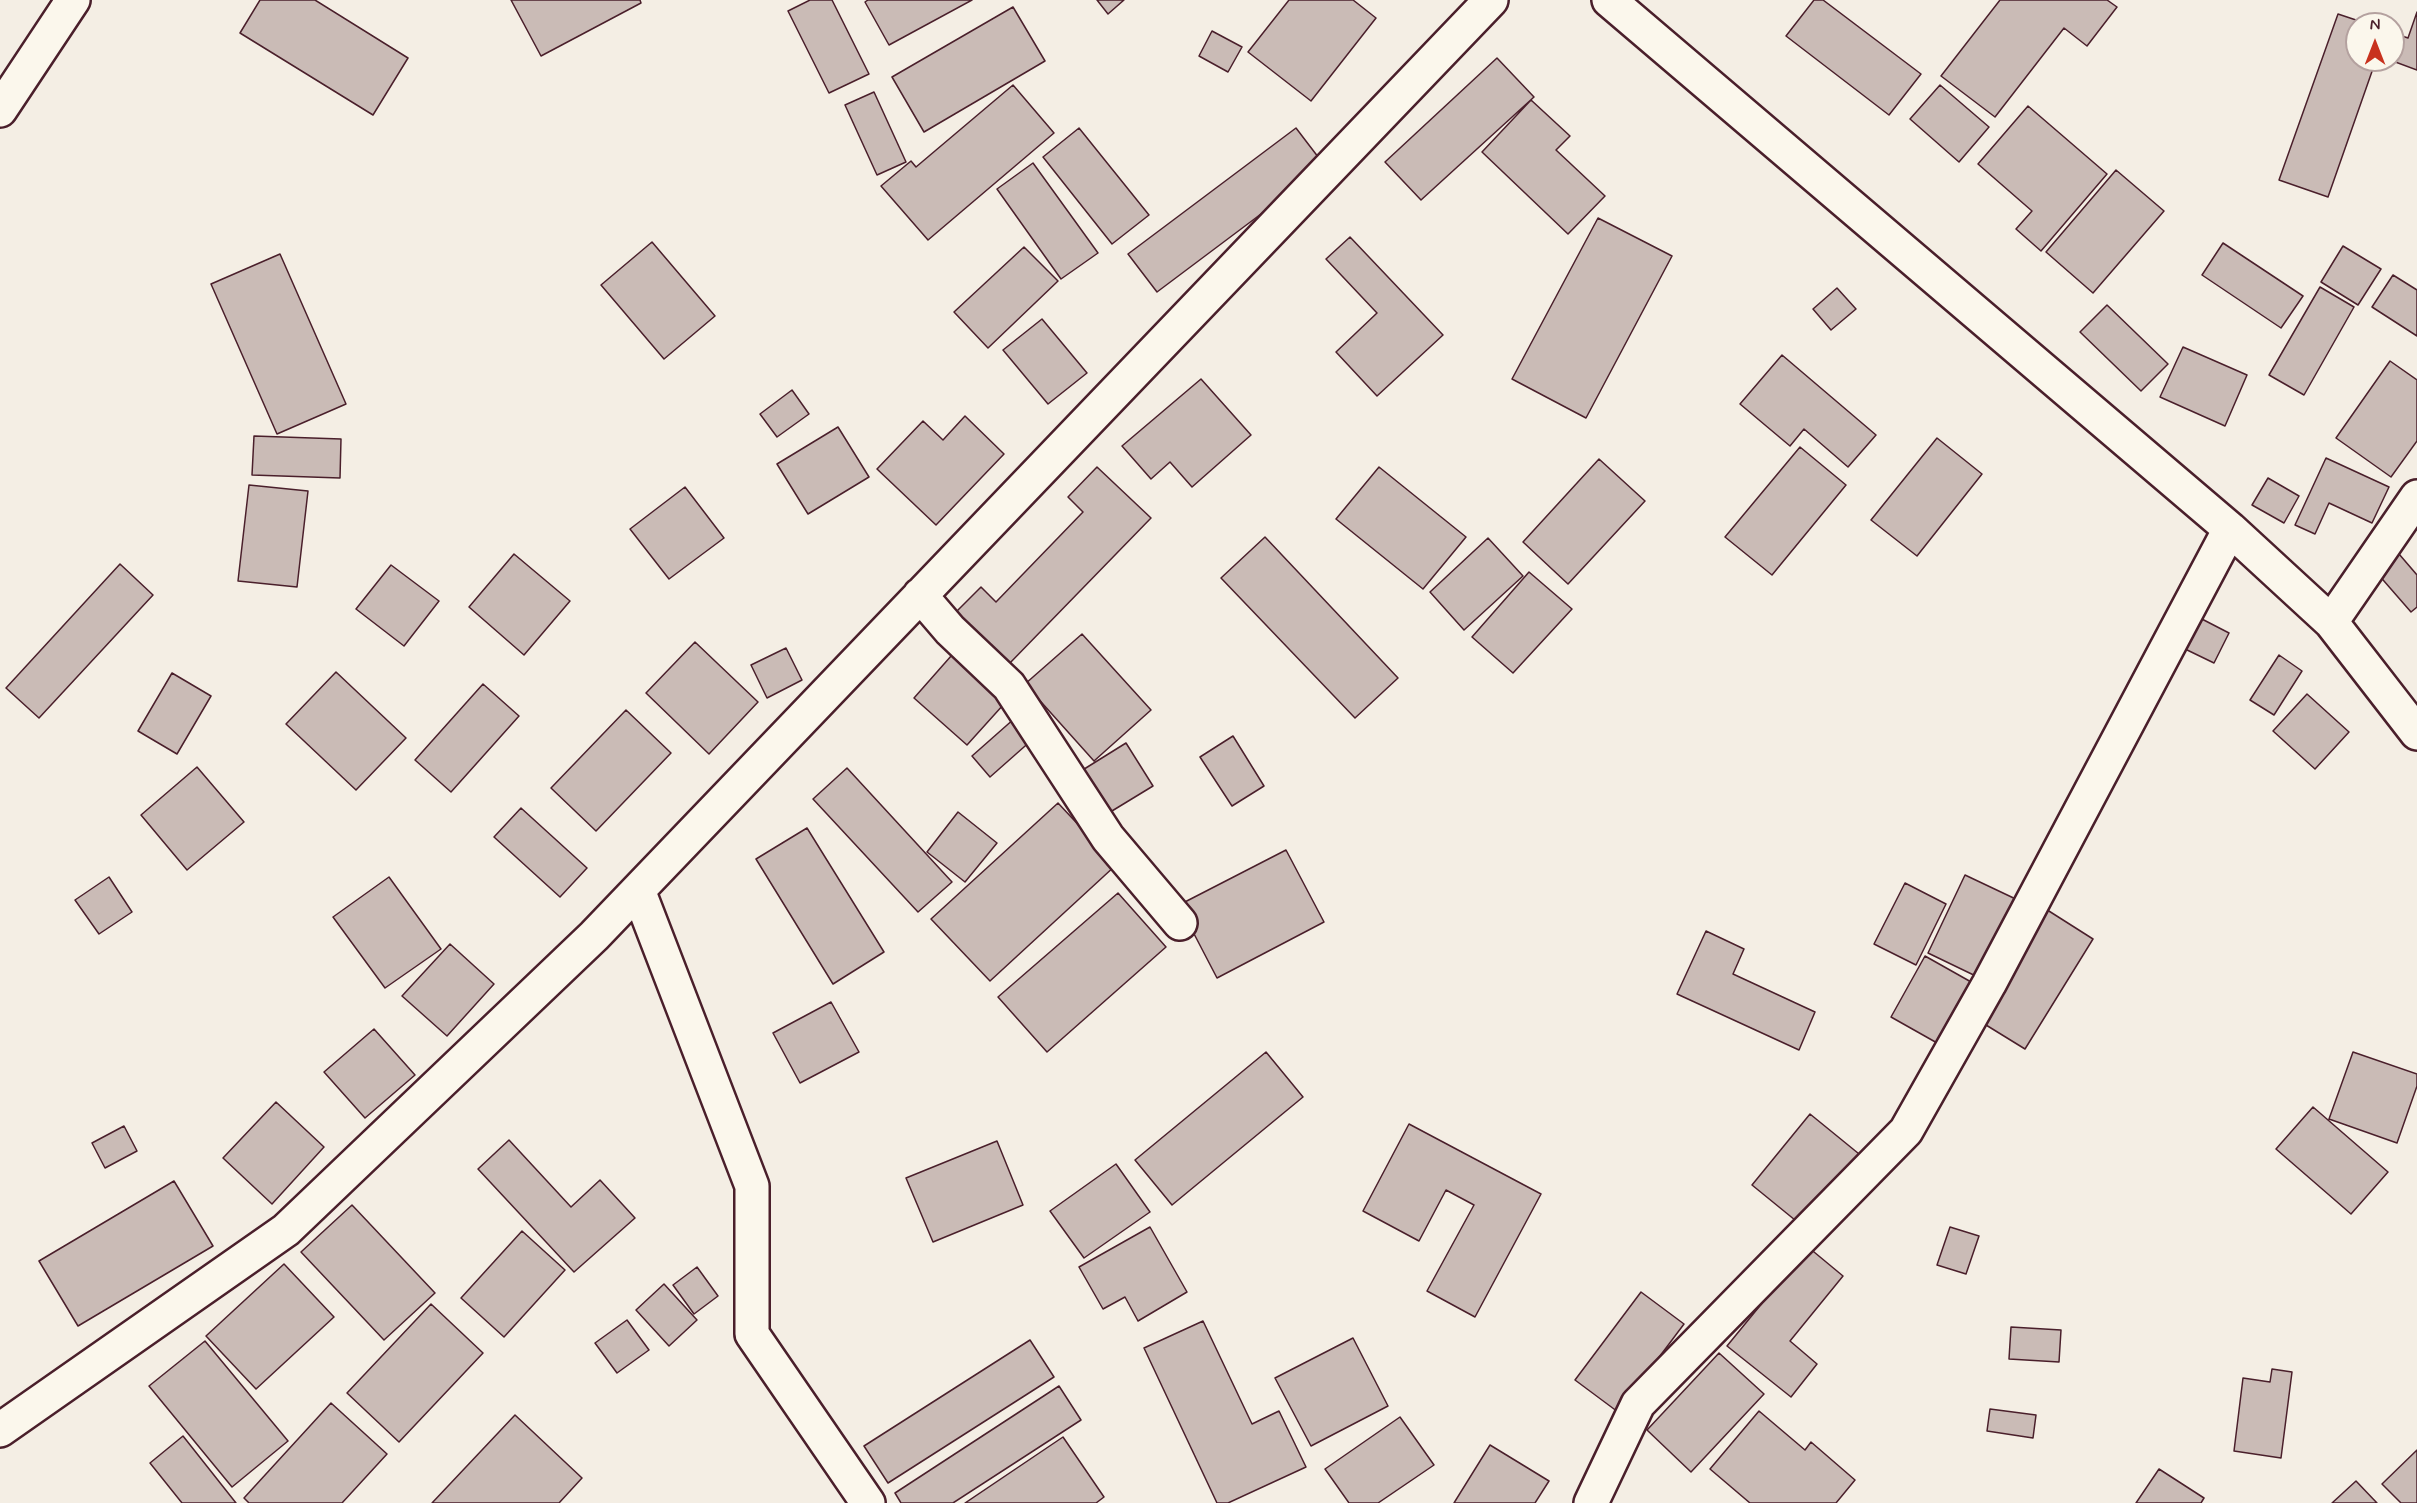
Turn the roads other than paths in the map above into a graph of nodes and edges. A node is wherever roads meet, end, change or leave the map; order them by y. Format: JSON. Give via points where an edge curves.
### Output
{"nodes":[{"id":1,"x":73,"y":0,"type":"edge"},
{"id":2,"x":1491,"y":0,"type":"edge"},
{"id":3,"x":1609,"y":0,"type":"edge"},
{"id":4,"x":0,"y":110,"type":"edge"},
{"id":5,"x":2417,"y":496,"type":"edge"},
{"id":6,"x":2230,"y":530,"type":"junction"},
{"id":7,"x":920,"y":594,"type":"junction"},
{"id":8,"x":2331,"y":622,"type":"junction"},
{"id":9,"x":2417,"y":733,"type":"edge"},
{"id":10,"x":638,"y":890,"type":"junction"},
{"id":11,"x":1180,"y":923,"type":"dead end"},
{"id":12,"x":0,"y":1430,"type":"edge"},
{"id":13,"x":868,"y":1503,"type":"edge"},
{"id":14,"x":1591,"y":1503,"type":"edge"}],
"edges":[{"from":1,"to":4,"type":"street"},
{"from":2,"to":7,"type":"street"},
{"from":3,"to":6,"type":"street"},
{"from":5,"to":8,"type":"street"},
{"from":6,"to":8,"type":"street"},
{"from":6,"to":14,"type":"street","via":[[1989,984],[1906,1131],[1638,1404]]},
{"from":7,"to":10,"type":"street"},
{"from":7,"to":11,"type":"street","via":[[950,630],[1009,686],[1108,838]]},
{"from":8,"to":9,"type":"street"},
{"from":10,"to":12,"type":"street","via":[[286,1230]]},
{"from":10,"to":13,"type":"street","via":[[752,1186],[752,1334]]}]}
